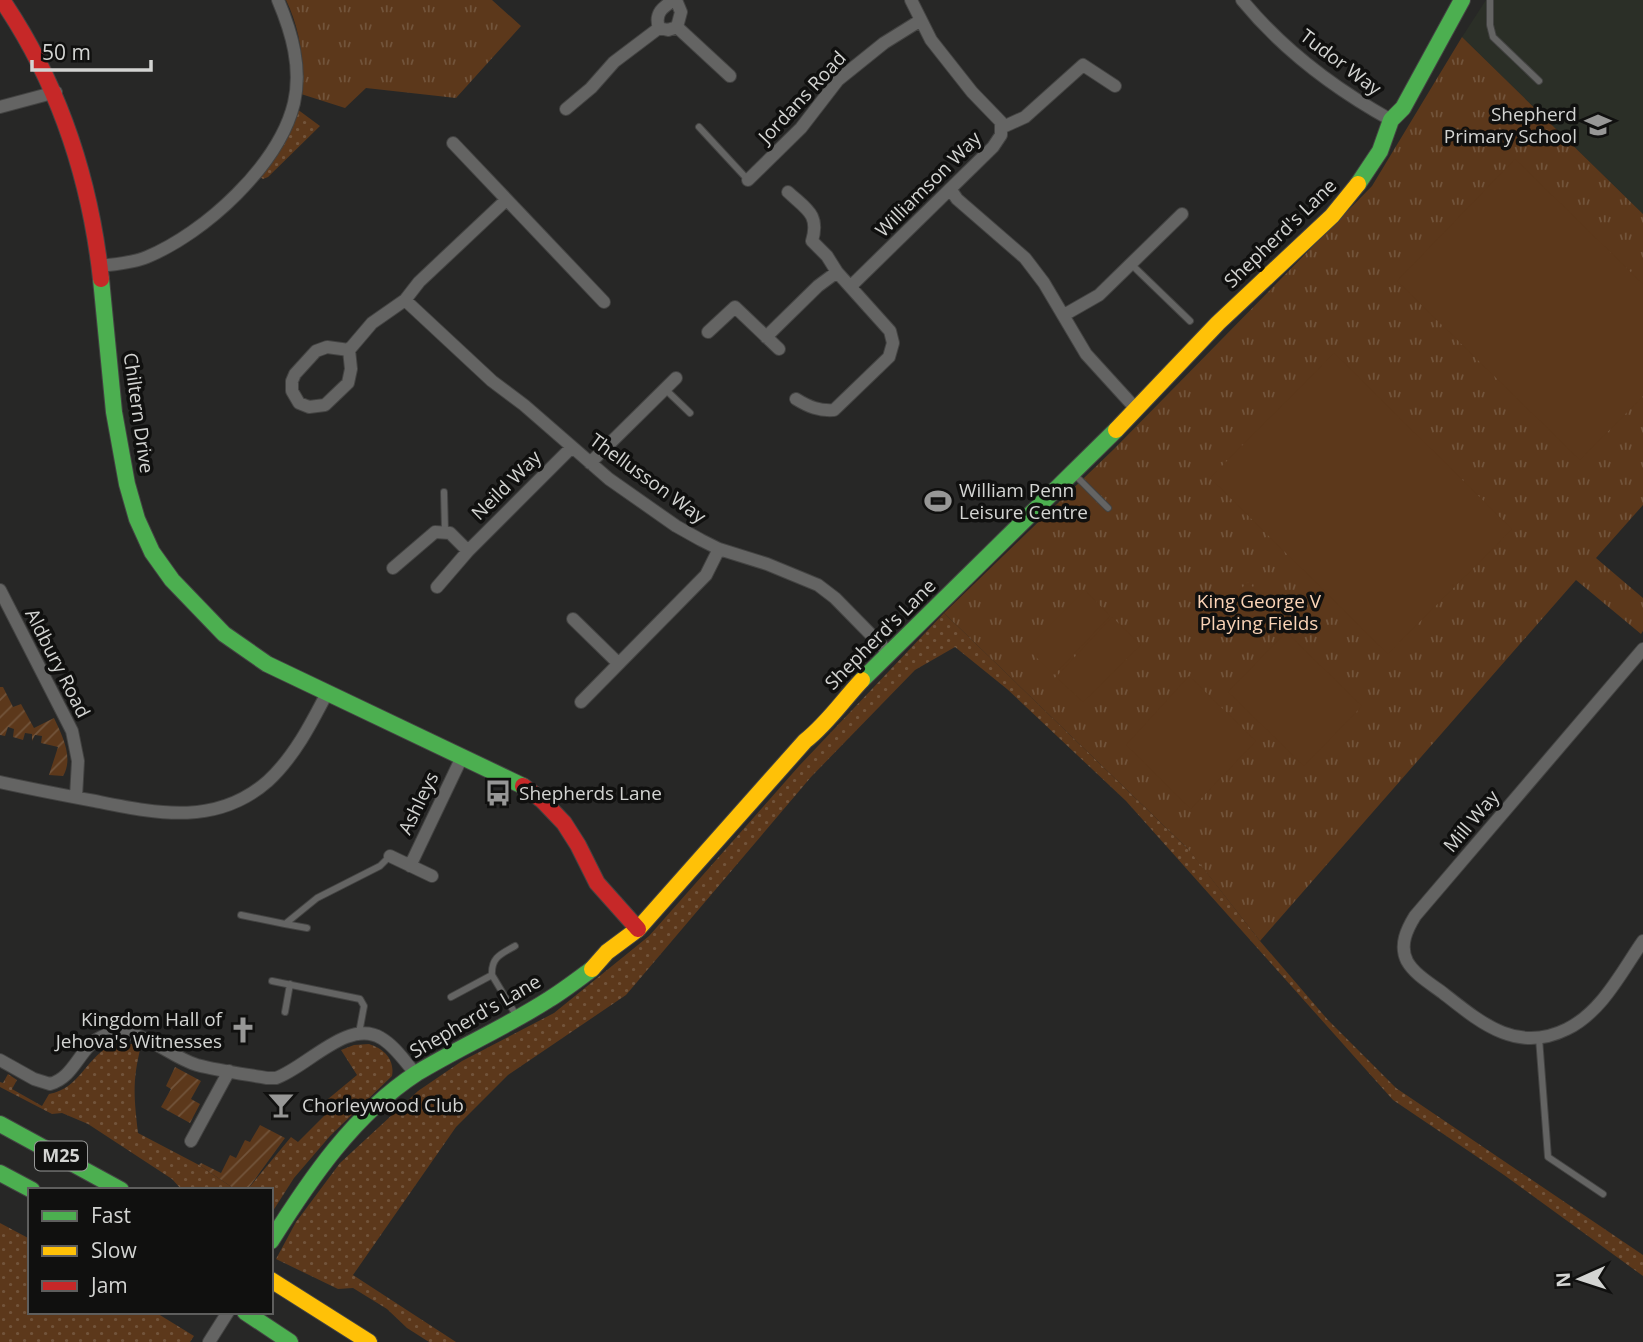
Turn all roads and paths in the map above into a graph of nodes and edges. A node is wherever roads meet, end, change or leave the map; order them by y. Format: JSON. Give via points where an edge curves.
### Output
{"nodes":[{"id":1,"x":2,"y":0,"type":"edge"},
{"id":2,"x":278,"y":0,"type":"edge"},
{"id":3,"x":675,"y":0,"type":"edge"},
{"id":4,"x":911,"y":0,"type":"edge"},
{"id":5,"x":1242,"y":0,"type":"edge"},
{"id":6,"x":1462,"y":0,"type":"edge"},
{"id":7,"x":1490,"y":0,"type":"edge"},
{"id":8,"x":921,"y":20,"type":"junction"},
{"id":9,"x":659,"y":27,"type":"junction"},
{"id":10,"x":677,"y":27,"type":"junction"},
{"id":11,"x":730,"y":76,"type":"dead end"},
{"id":12,"x":1539,"y":81,"type":"dead end"},
{"id":13,"x":1115,"y":86,"type":"dead end"},
{"id":14,"x":56,"y":92,"type":"junction"},
{"id":15,"x":0,"y":107,"type":"edge"},
{"id":16,"x":566,"y":109,"type":"dead end"},
{"id":17,"x":1391,"y":120,"type":"junction"},
{"id":18,"x":1003,"y":127,"type":"junction"},
{"id":19,"x":699,"y":128,"type":"dead end"},
{"id":20,"x":453,"y":143,"type":"dead end"},
{"id":21,"x":748,"y":180,"type":"joint"},
{"id":22,"x":951,"y":190,"type":"junction"},
{"id":23,"x":788,"y":192,"type":"dead end"},
{"id":24,"x":506,"y":200,"type":"junction"},
{"id":25,"x":1182,"y":214,"type":"dead end"},
{"id":26,"x":1132,"y":265,"type":"junction"},
{"id":27,"x":100,"y":266,"type":"junction"},
{"id":28,"x":837,"y":272,"type":"junction"},
{"id":29,"x":851,"y":286,"type":"junction"},
{"id":30,"x":405,"y":300,"type":"junction"},
{"id":31,"x":604,"y":302,"type":"dead end"},
{"id":32,"x":1064,"y":315,"type":"junction"},
{"id":33,"x":1190,"y":321,"type":"dead end"},
{"id":34,"x":708,"y":332,"type":"dead end"},
{"id":35,"x":766,"y":337,"type":"junction"},
{"id":36,"x":779,"y":349,"type":"dead end"},
{"id":37,"x":349,"y":350,"type":"junction"},
{"id":38,"x":676,"y":379,"type":"dead end"},
{"id":39,"x":665,"y":389,"type":"junction"},
{"id":40,"x":796,"y":398,"type":"dead end"},
{"id":41,"x":1137,"y":410,"type":"junction"},
{"id":42,"x":690,"y":413,"type":"dead end"},
{"id":43,"x":572,"y":447,"type":"junction"},
{"id":44,"x":590,"y":463,"type":"junction"},
{"id":45,"x":1073,"y":473,"type":"junction"},
{"id":46,"x":444,"y":492,"type":"dead end"},
{"id":47,"x":1108,"y":508,"type":"dead end"},
{"id":48,"x":445,"y":531,"type":"junction"},
{"id":49,"x":719,"y":549,"type":"junction"},
{"id":50,"x":468,"y":551,"type":"junction"},
{"id":51,"x":393,"y":568,"type":"dead end"},
{"id":52,"x":437,"y":587,"type":"dead end"},
{"id":53,"x":0,"y":590,"type":"edge"},
{"id":54,"x":573,"y":619,"type":"dead end"},
{"id":55,"x":1643,"y":649,"type":"edge"},
{"id":56,"x":888,"y":652,"type":"junction"},
{"id":57,"x":618,"y":663,"type":"junction"},
{"id":58,"x":327,"y":692,"type":"junction"},
{"id":59,"x":581,"y":702,"type":"dead end"},
{"id":60,"x":462,"y":757,"type":"junction"},
{"id":61,"x":0,"y":782,"type":"edge"},
{"id":62,"x":76,"y":797,"type":"junction"},
{"id":63,"x":390,"y":856,"type":"joint"},
{"id":64,"x":410,"y":866,"type":"junction"},
{"id":65,"x":432,"y":876,"type":"dead end"},
{"id":66,"x":242,"y":915,"type":"dead end"},
{"id":67,"x":285,"y":924,"type":"junction"},
{"id":68,"x":307,"y":928,"type":"dead end"},
{"id":69,"x":638,"y":929,"type":"junction"},
{"id":70,"x":1643,"y":941,"type":"edge"},
{"id":71,"x":515,"y":946,"type":"dead end"},
{"id":72,"x":492,"y":975,"type":"junction"},
{"id":73,"x":271,"y":981,"type":"dead end"},
{"id":74,"x":290,"y":984,"type":"junction"},
{"id":75,"x":451,"y":997,"type":"dead end"},
{"id":76,"x":285,"y":1012,"type":"dead end"},
{"id":77,"x":517,"y":1017,"type":"junction"},
{"id":78,"x":359,"y":1033,"type":"junction"},
{"id":79,"x":1539,"y":1038,"type":"junction"},
{"id":80,"x":0,"y":1060,"type":"edge"},
{"id":81,"x":229,"y":1071,"type":"junction"},
{"id":82,"x":416,"y":1074,"type":"junction"},
{"id":83,"x":0,"y":1124,"type":"edge"},
{"id":84,"x":191,"y":1141,"type":"dead end"},
{"id":85,"x":0,"y":1173,"type":"edge"},
{"id":86,"x":28,"y":1188,"type":"edge"},
{"id":87,"x":117,"y":1188,"type":"edge"},
{"id":88,"x":1603,"y":1194,"type":"dead end"},
{"id":89,"x":273,"y":1238,"type":"edge"},
{"id":90,"x":273,"y":1281,"type":"edge"},
{"id":91,"x":227,"y":1314,"type":"edge"},
{"id":92,"x":247,"y":1314,"type":"edge"},
{"id":93,"x":209,"y":1342,"type":"edge"},
{"id":94,"x":290,"y":1342,"type":"edge"},
{"id":95,"x":369,"y":1342,"type":"edge"}],
"edges":[{"from":1,"to":14,"type":"main road","name":"Chiltern Drive"},
{"from":2,"to":27,"type":"street","via":[[293,40],[296,86],[289,119],[265,162],[204,222],[172,246],[144,259]]},
{"from":3,"to":9,"type":"street","via":[[660,10]]},
{"from":3,"to":10,"type":"street","via":[[681,12]]},
{"from":4,"to":8,"type":"street","name":"Williamson Way"},
{"from":5,"to":17,"type":"street","name":"Tudor Way","via":[[1313,71]]},
{"from":6,"to":17,"type":"main road","name":"Shepherd's Lane","via":[[1403,108]]},
{"from":7,"to":12,"type":"lane","via":[[1493,37]]},
{"from":8,"to":18,"type":"street","name":"Williamson Way","via":[[931,40]]},
{"from":8,"to":21,"type":"street","name":"Jordans Road","via":[[838,80],[801,128]]},
{"from":9,"to":10,"type":"street"},
{"from":9,"to":16,"type":"street","via":[[614,62]]},
{"from":10,"to":11,"type":"street"},
{"from":13,"to":18,"type":"street","via":[[1083,65],[1025,117]]},
{"from":14,"to":15,"type":"street"},
{"from":14,"to":27,"type":"main road","name":"Chiltern Drive","via":[[85,187]]},
{"from":17,"to":41,"type":"main road","name":"Shepherd's Lane","via":[[1380,151],[1332,216],[1218,323]]},
{"from":18,"to":22,"type":"street","name":"Williamson Way","via":[[993,148]]},
{"from":19,"to":21,"type":"lane"},
{"from":20,"to":24,"type":"street"},
{"from":22,"to":29,"type":"street","name":"Williamson Way"},
{"from":22,"to":32,"type":"street","via":[[1025,258]]},
{"from":23,"to":28,"type":"street","via":[[815,219],[812,241]]},
{"from":24,"to":30,"type":"street"},
{"from":24,"to":31,"type":"street"},
{"from":25,"to":26,"type":"street"},
{"from":26,"to":32,"type":"street","via":[[1099,296]]},
{"from":26,"to":33,"type":"lane"},
{"from":27,"to":58,"type":"main road","name":"Chiltern Drive","via":[[118,442],[134,507],[153,554],[186,597],[229,639],[278,671]]},
{"from":28,"to":29,"type":"street"},
{"from":28,"to":35,"type":"street"},
{"from":29,"to":40,"type":"street","via":[[890,331],[892,351],[834,410],[808,407]]},
{"from":30,"to":37,"type":"street","via":[[382,314]]},
{"from":30,"to":43,"type":"street","name":"Thellusson Way"},
{"from":32,"to":41,"type":"street","via":[[1086,354]]},
{"from":34,"to":35,"type":"street","via":[[735,307]]},
{"from":35,"to":36,"type":"street"},
{"from":37,"to":37,"type":"street","via":[[327,347],[316,351],[292,381],[299,403],[309,408],[325,405],[348,383]]},
{"from":38,"to":39,"type":"street"},
{"from":39,"to":42,"type":"lane"},
{"from":39,"to":44,"type":"street"},
{"from":41,"to":45,"type":"main road","name":"Shepherd's Lane"},
{"from":43,"to":44,"type":"street","name":"Thellusson Way"},
{"from":43,"to":50,"type":"street","name":"Neild Way"},
{"from":44,"to":49,"type":"street","name":"Thellusson Way","via":[[676,526]]},
{"from":45,"to":47,"type":"lane"},
{"from":45,"to":56,"type":"main road","name":"Shepherd's Lane"},
{"from":46,"to":48,"type":"lane"},
{"from":48,"to":50,"type":"street"},
{"from":48,"to":51,"type":"street","via":[[430,534]]},
{"from":49,"to":56,"type":"street","name":"Thellusson Way","via":[[818,585]]},
{"from":49,"to":57,"type":"street","via":[[706,575]]},
{"from":50,"to":52,"type":"street","name":"Neild Way"},
{"from":53,"to":62,"type":"street","name":"Aldbury Road","via":[[72,731],[78,761]]},
{"from":54,"to":57,"type":"street"},
{"from":55,"to":79,"type":"street","name":"Mill Way","via":[[1406,931],[1407,960],[1416,972],[1473,1016],[1508,1035]]},
{"from":56,"to":69,"type":"main road","name":"Shepherd's Lane"},
{"from":57,"to":59,"type":"street"},
{"from":58,"to":60,"type":"main road","name":"Chiltern Drive"},
{"from":58,"to":62,"type":"street","via":[[279,770],[231,803],[172,814]]},
{"from":60,"to":64,"type":"street","name":"Ashleys"},
{"from":60,"to":69,"type":"main road","name":"Chiltern Drive","via":[[515,782],[551,807],[577,842],[593,877]]},
{"from":61,"to":62,"type":"street"},
{"from":63,"to":64,"type":"street","name":"Ashleys"},
{"from":63,"to":67,"type":"lane","via":[[380,866],[317,898]]},
{"from":64,"to":65,"type":"street","name":"Ashleys"},
{"from":66,"to":67,"type":"lane"},
{"from":67,"to":68,"type":"lane"},
{"from":69,"to":77,"type":"main road","name":"Shepherd's Lane","via":[[548,1000]]},
{"from":70,"to":79,"type":"street","via":[[1592,1012],[1567,1029]]},
{"from":71,"to":72,"type":"lane","via":[[496,957]]},
{"from":72,"to":75,"type":"lane"},
{"from":72,"to":77,"type":"lane"},
{"from":73,"to":74,"type":"lane"},
{"from":74,"to":76,"type":"lane"},
{"from":74,"to":78,"type":"lane","via":[[360,999],[365,1006]]},
{"from":77,"to":82,"type":"main road","name":"Shepherd's Lane"},
{"from":78,"to":81,"type":"street","via":[[276,1078]]},
{"from":78,"to":82,"type":"street","via":[[378,1036]]},
{"from":79,"to":88,"type":"lane","via":[[1548,1157]]},
{"from":80,"to":81,"type":"street","via":[[50,1084],[68,1074],[101,1037],[124,1034],[145,1039],[197,1065]]},
{"from":81,"to":84,"type":"street"},
{"from":82,"to":89,"type":"main road","name":"Shepherd's Lane","via":[[347,1135],[310,1180]]},
{"from":83,"to":87,"type":"main road","number":"M25"},
{"from":85,"to":86,"type":"main road","number":"M25"},
{"from":90,"to":95,"type":"main road"},
{"from":91,"to":93,"type":"street"},
{"from":92,"to":94,"type":"main road"}]}
